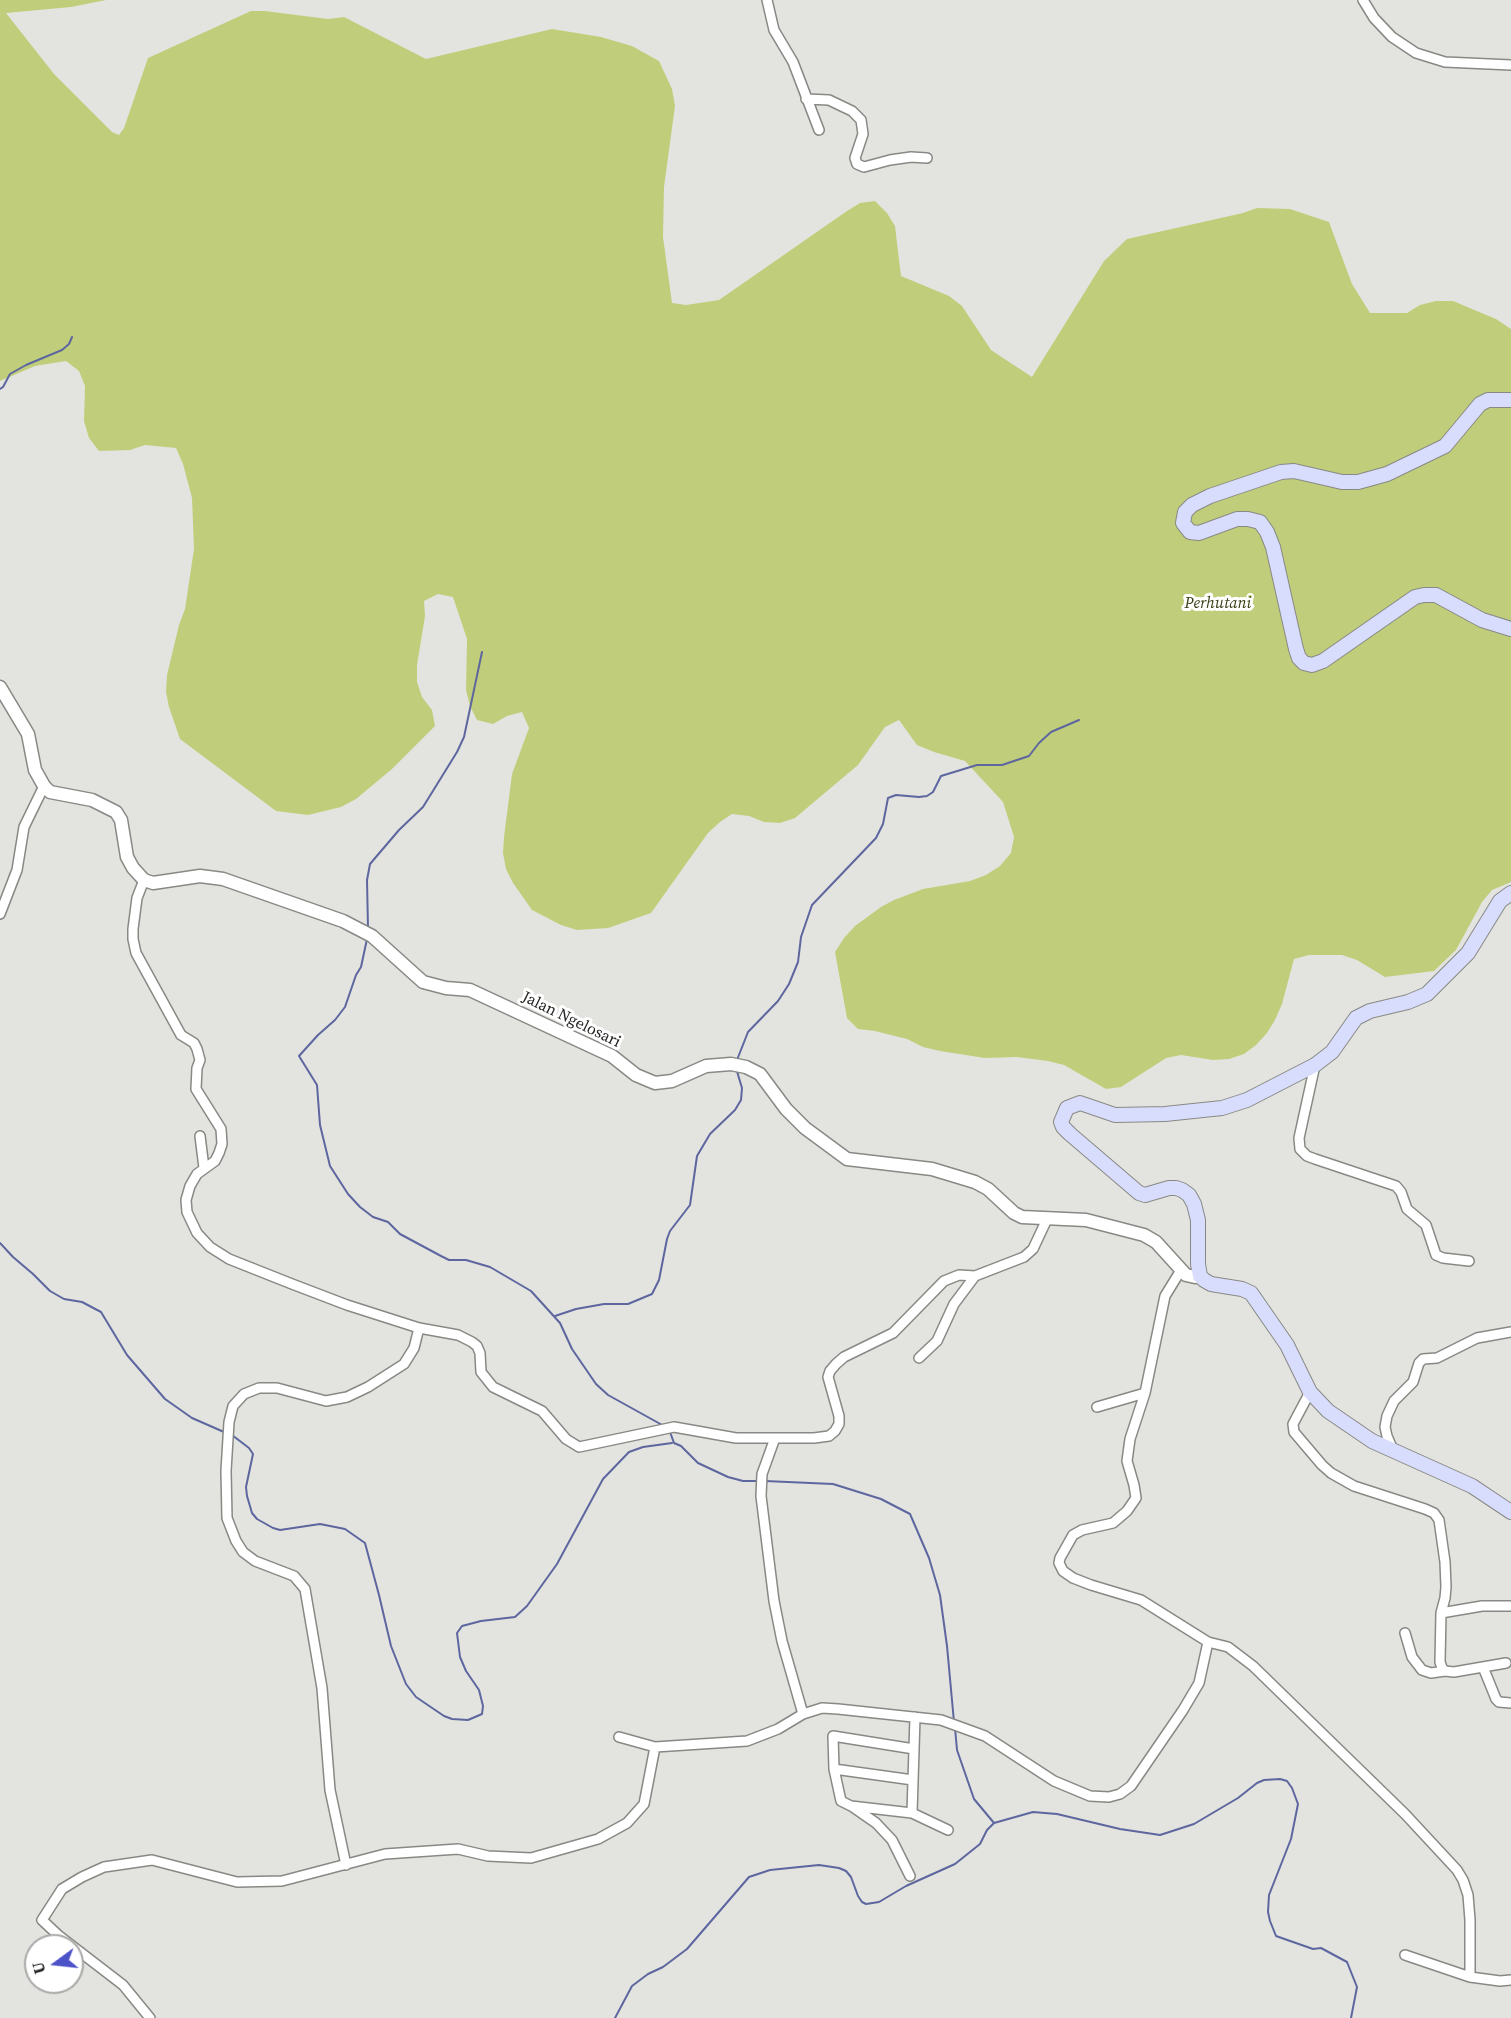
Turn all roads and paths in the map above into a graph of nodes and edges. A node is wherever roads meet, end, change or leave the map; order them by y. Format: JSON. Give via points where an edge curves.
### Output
{"nodes":[{"id":1,"x":767,"y":0,"type":"edge"},
{"id":2,"x":1363,"y":0,"type":"edge"},
{"id":3,"x":1511,"y":65,"type":"edge"},
{"id":4,"x":806,"y":99,"type":"junction"},
{"id":5,"x":819,"y":130,"type":"dead end"},
{"id":6,"x":927,"y":158,"type":"dead end"},
{"id":7,"x":1511,"y":400,"type":"edge"},
{"id":8,"x":1511,"y":629,"type":"edge"},
{"id":9,"x":0,"y":687,"type":"edge"},
{"id":10,"x":44,"y":786,"type":"junction"},
{"id":11,"x":144,"y":880,"type":"junction"},
{"id":12,"x":1511,"y":893,"type":"edge"},
{"id":13,"x":0,"y":914,"type":"edge"},
{"id":14,"x":1315,"y":1065,"type":"junction"},
{"id":15,"x":200,"y":1136,"type":"dead end"},
{"id":16,"x":204,"y":1167,"type":"junction"},
{"id":17,"x":1048,"y":1217,"type":"junction"},
{"id":18,"x":1469,"y":1261,"type":"dead end"},
{"id":19,"x":1181,"y":1270,"type":"junction"},
{"id":20,"x":975,"y":1276,"type":"junction"},
{"id":21,"x":1200,"y":1276,"type":"junction"},
{"id":22,"x":419,"y":1328,"type":"junction"},
{"id":23,"x":1511,"y":1332,"type":"edge"},
{"id":24,"x":919,"y":1358,"type":"dead end"},
{"id":25,"x":1310,"y":1392,"type":"junction"},
{"id":26,"x":1145,"y":1393,"type":"junction"},
{"id":27,"x":1097,"y":1407,"type":"dead end"},
{"id":28,"x":774,"y":1438,"type":"junction"},
{"id":29,"x":1393,"y":1450,"type":"junction"},
{"id":30,"x":1511,"y":1512,"type":"edge"},
{"id":31,"x":1511,"y":1606,"type":"edge"},
{"id":32,"x":1441,"y":1613,"type":"junction"},
{"id":33,"x":1404,"y":1633,"type":"dead end"},
{"id":34,"x":1208,"y":1642,"type":"junction"},
{"id":35,"x":1506,"y":1663,"type":"dead end"},
{"id":36,"x":1484,"y":1666,"type":"junction"},
{"id":37,"x":1445,"y":1671,"type":"junction"},
{"id":38,"x":1511,"y":1703,"type":"edge"},
{"id":39,"x":803,"y":1714,"type":"junction"},
{"id":40,"x":915,"y":1717,"type":"junction"},
{"id":41,"x":619,"y":1737,"type":"dead end"},
{"id":42,"x":655,"y":1747,"type":"junction"},
{"id":43,"x":914,"y":1749,"type":"junction"},
{"id":44,"x":834,"y":1769,"type":"junction"},
{"id":45,"x":913,"y":1780,"type":"junction"},
{"id":46,"x":851,"y":1806,"type":"junction"},
{"id":47,"x":912,"y":1813,"type":"junction"},
{"id":48,"x":948,"y":1830,"type":"dead end"},
{"id":49,"x":346,"y":1865,"type":"junction"},
{"id":50,"x":910,"y":1876,"type":"dead end"},
{"id":51,"x":1405,"y":1955,"type":"dead end"},
{"id":52,"x":1470,"y":1977,"type":"junction"},
{"id":53,"x":1511,"y":1980,"type":"edge"},
{"id":54,"x":150,"y":2018,"type":"edge"}],
"edges":[{"from":1,"to":4,"type":"street","via":[[774,30],[793,62]]},
{"from":2,"to":3,"type":"street","via":[[1392,37],[1416,53],[1445,62]]},
{"from":4,"to":5,"type":"street"},
{"from":4,"to":6,"type":"street","via":[[829,100],[861,120],[863,134],[855,158],[857,164],[864,167],[890,160]]},
{"from":7,"to":8,"type":"main road","via":[[1480,404],[1445,446],[1387,474],[1342,482],[1294,471],[1281,472],[1192,505],[1185,512],[1183,524],[1199,533],[1237,519],[1260,522],[1273,548],[1296,649],[1304,663],[1323,661],[1415,597],[1424,595],[1436,594],[1482,620]]},
{"from":9,"to":10,"type":"street","via":[[28,734],[35,770]]},
{"from":10,"to":11,"type":"street","via":[[50,792],[92,800],[116,812],[127,857]]},
{"from":10,"to":13,"type":"street","via":[[23,830],[17,870]]},
{"from":11,"to":16,"type":"street","via":[[133,929],[136,953],[181,1035],[197,1049],[200,1060],[196,1089],[221,1129],[219,1154]]},
{"from":11,"to":17,"type":"street","name":"Jalan Ngelosari","via":[[153,883],[200,876],[223,879],[343,921],[368,933],[423,982],[470,990],[489,998],[612,1056],[645,1080],[672,1081],[706,1066],[746,1067],[760,1074],[805,1128],[847,1159],[933,1169],[988,1189],[1014,1213]]},
{"from":12,"to":14,"type":"main road","via":[[1500,901],[1468,953],[1442,981],[1427,994],[1356,1018],[1332,1052]]},
{"from":14,"to":18,"type":"street","via":[[1300,1149],[1315,1160],[1396,1186],[1407,1209],[1428,1227],[1436,1255]]},
{"from":14,"to":21,"type":"main road","via":[[1247,1100],[1222,1108],[1114,1115],[1080,1103],[1065,1111],[1063,1127],[1134,1190],[1145,1195],[1176,1188],[1189,1196],[1198,1220]]},
{"from":15,"to":16,"type":"street"},
{"from":16,"to":22,"type":"street","via":[[190,1186],[186,1200],[197,1233],[210,1247],[229,1259],[292,1284]]},
{"from":17,"to":19,"type":"street","name":"Jalan Ngelosari","via":[[1086,1220],[1144,1235],[1156,1242]]},
{"from":17,"to":20,"type":"street","via":[[1033,1249],[1024,1257]]},
{"from":19,"to":21,"type":"street","via":[[1191,1277]]},
{"from":19,"to":26,"type":"street","via":[[1164,1296]]},
{"from":20,"to":24,"type":"street","via":[[954,1304],[937,1341]]},
{"from":20,"to":28,"type":"street","via":[[959,1275],[944,1281],[893,1333],[844,1357],[830,1371],[828,1383],[839,1416],[835,1431],[822,1438]]},
{"from":21,"to":25,"type":"main road","via":[[1211,1284],[1251,1293],[1287,1346]]},
{"from":22,"to":28,"type":"street","via":[[458,1335],[472,1342],[480,1353],[481,1371],[493,1387],[542,1411],[566,1439],[579,1447],[674,1427],[736,1438]]},
{"from":22,"to":49,"type":"street","via":[[414,1348],[404,1364],[368,1387],[326,1401],[277,1388],[259,1388],[244,1394],[233,1406],[229,1422],[227,1518],[236,1540],[255,1561],[294,1576],[305,1589],[322,1688],[330,1790]]},
{"from":23,"to":29,"type":"street","via":[[1477,1338],[1419,1363],[1413,1382],[1394,1401],[1387,1416],[1385,1427]]},
{"from":25,"to":29,"type":"main road","via":[[1328,1411]]},
{"from":25,"to":32,"type":"street","via":[[1293,1424],[1294,1432],[1322,1465],[1354,1486],[1425,1509],[1439,1520],[1446,1587]]},
{"from":26,"to":27,"type":"street"},
{"from":26,"to":34,"type":"street","via":[[1127,1461],[1136,1498],[1113,1523],[1073,1535],[1059,1563],[1073,1578],[1141,1600]]},
{"from":28,"to":39,"type":"street","via":[[762,1474],[761,1496],[774,1601]]},
{"from":29,"to":30,"type":"main road","via":[[1472,1486]]},
{"from":31,"to":32,"type":"street"},
{"from":32,"to":37,"type":"street","via":[[1440,1662]]},
{"from":33,"to":37,"type":"street","via":[[1412,1657],[1422,1670]]},
{"from":34,"to":40,"type":"street","via":[[1199,1683],[1183,1710],[1131,1786],[1109,1797],[1090,1796],[1054,1781],[985,1736],[941,1720]]},
{"from":34,"to":52,"type":"street","via":[[1228,1647],[1253,1666],[1457,1870],[1468,1895]]},
{"from":35,"to":36,"type":"street"},
{"from":36,"to":37,"type":"street"},
{"from":36,"to":38,"type":"street","via":[[1496,1699]]},
{"from":39,"to":40,"type":"street","via":[[822,1708]]},
{"from":39,"to":42,"type":"street","via":[[747,1741]]},
{"from":40,"to":43,"type":"street"},
{"from":41,"to":42,"type":"street"},
{"from":42,"to":49,"type":"street","via":[[644,1804],[627,1823],[598,1839],[531,1858],[488,1856],[458,1849],[385,1854]]},
{"from":43,"to":44,"type":"street","via":[[833,1736]]},
{"from":43,"to":45,"type":"street"},
{"from":44,"to":45,"type":"street"},
{"from":44,"to":46,"type":"street","via":[[841,1802]]},
{"from":45,"to":47,"type":"street"},
{"from":46,"to":47,"type":"street"},
{"from":46,"to":50,"type":"street","via":[[892,1840]]},
{"from":47,"to":48,"type":"street"},
{"from":49,"to":54,"type":"street","via":[[282,1881],[237,1882],[152,1860],[104,1867],[62,1889],[42,1920],[123,1985]]},
{"from":51,"to":52,"type":"street"},
{"from":52,"to":53,"type":"street"}]}
